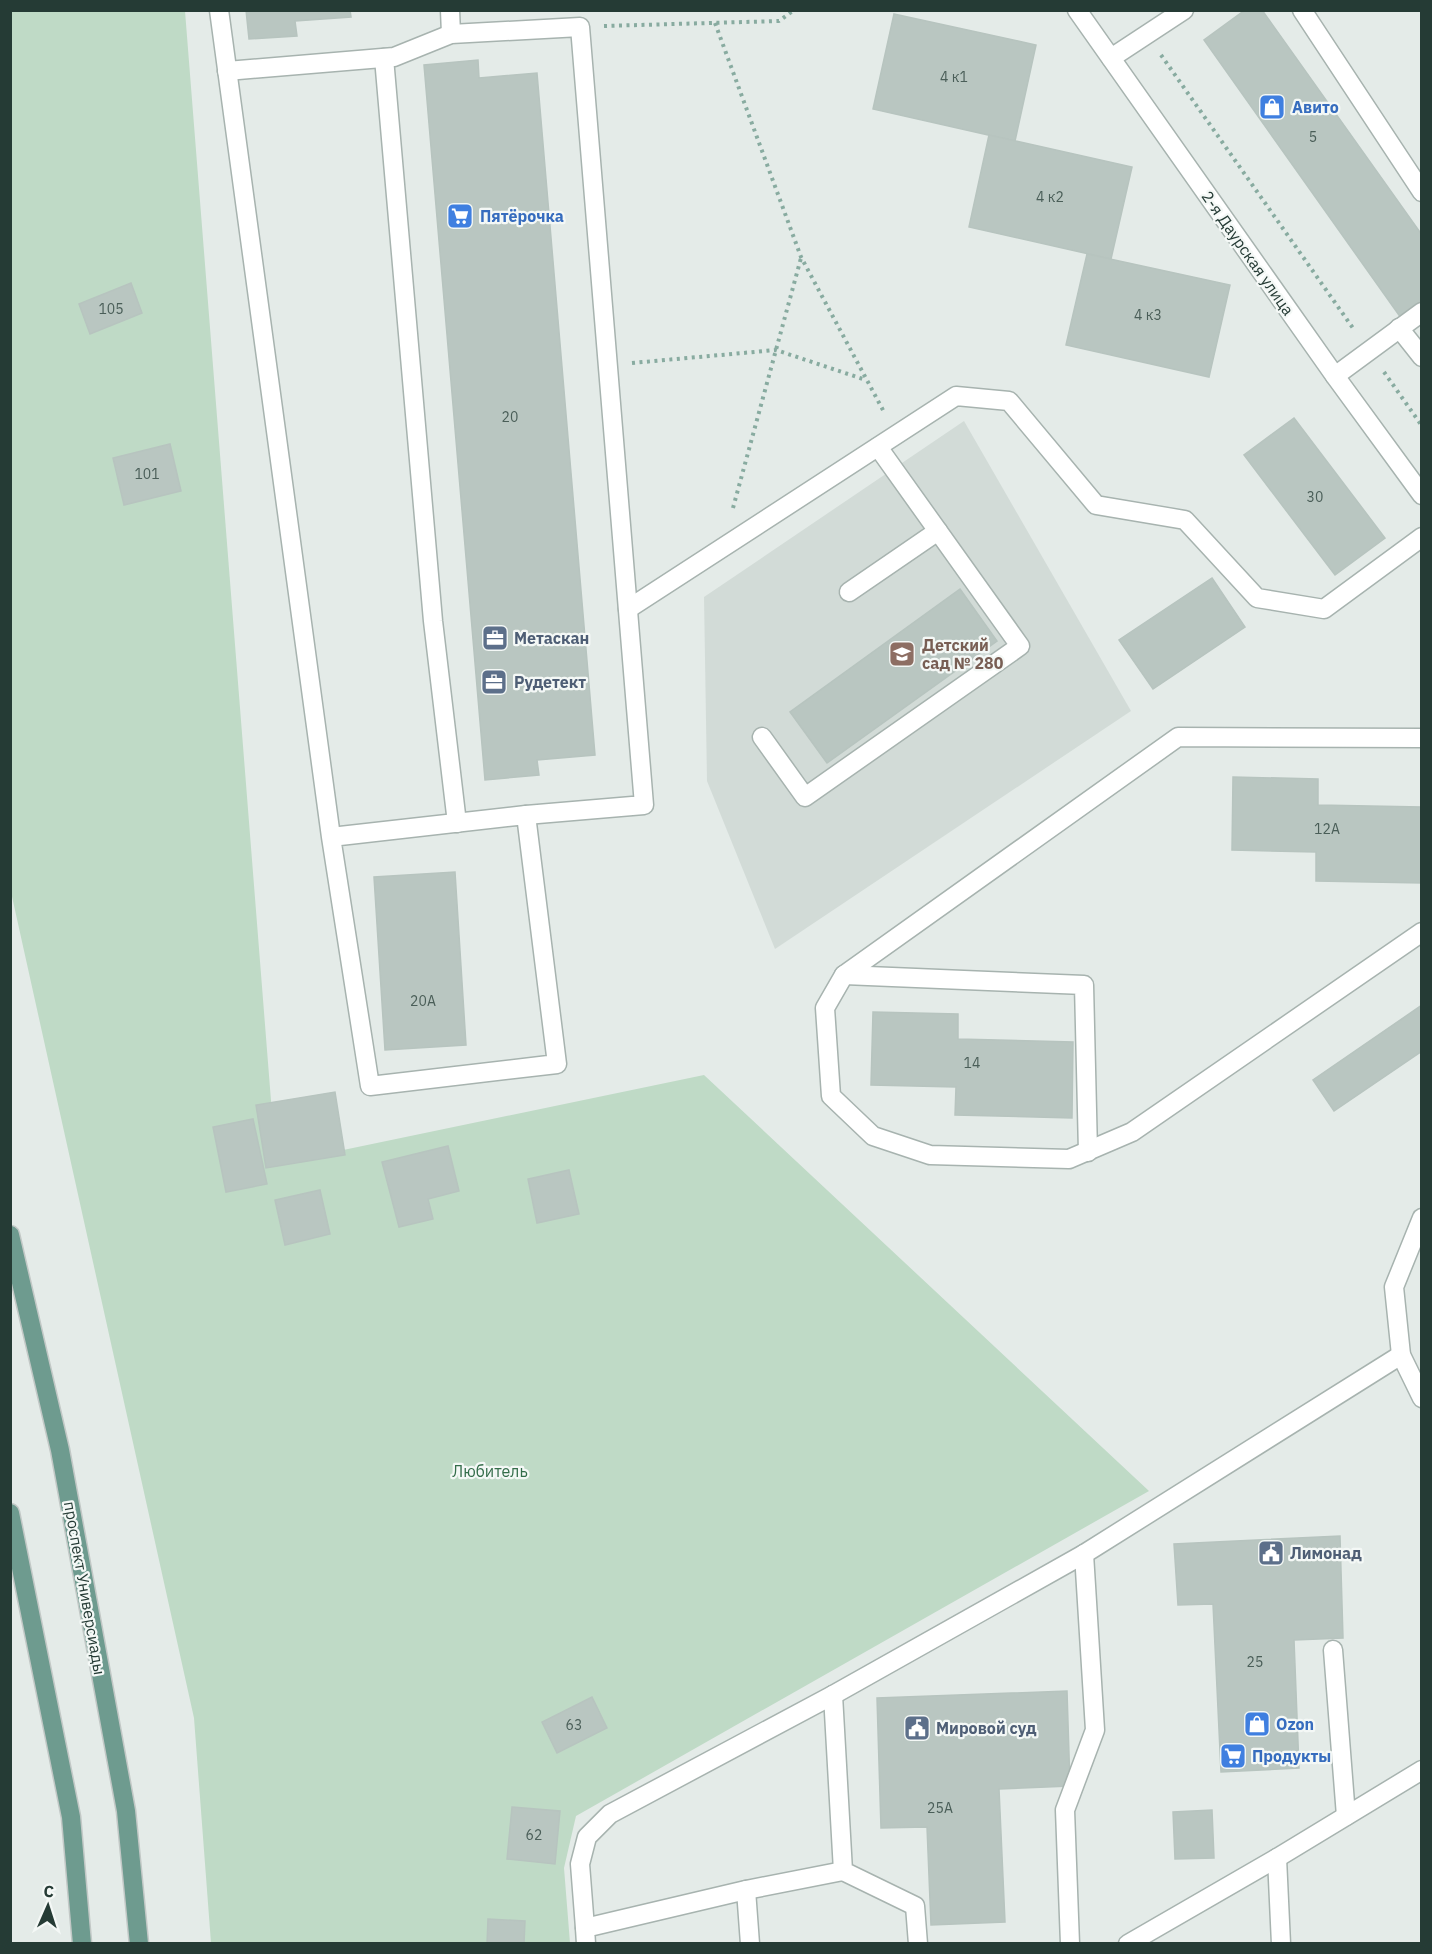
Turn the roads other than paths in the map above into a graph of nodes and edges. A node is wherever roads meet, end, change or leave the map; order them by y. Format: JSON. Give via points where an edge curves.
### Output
{"nodes":[{"id":1,"x":219,"y":10,"type":"edge"},
{"id":2,"x":450,"y":10,"type":"edge"},
{"id":3,"x":1077,"y":10,"type":"edge"},
{"id":4,"x":1184,"y":10,"type":"edge"},
{"id":5,"x":1302,"y":10,"type":"edge"},
{"id":6,"x":451,"y":34,"type":"junction"},
{"id":7,"x":384,"y":58,"type":"junction"},
{"id":8,"x":1111,"y":58,"type":"junction"},
{"id":9,"x":227,"y":71,"type":"junction"},
{"id":10,"x":1422,"y":192,"type":"edge"},
{"id":11,"x":1422,"y":312,"type":"edge"},
{"id":12,"x":1400,"y":328,"type":"junction"},
{"id":13,"x":1422,"y":357,"type":"edge"},
{"id":14,"x":1335,"y":376,"type":"junction"},
{"id":15,"x":878,"y":447,"type":"junction"},
{"id":16,"x":1422,"y":495,"type":"edge"},
{"id":17,"x":938,"y":531,"type":"junction"},
{"id":18,"x":1422,"y":537,"type":"edge"},
{"id":19,"x":849,"y":592,"type":"dead end"},
{"id":20,"x":628,"y":609,"type":"junction"},
{"id":21,"x":762,"y":736,"type":"dead end"},
{"id":22,"x":1422,"y":738,"type":"edge"},
{"id":23,"x":526,"y":815,"type":"junction"},
{"id":24,"x":457,"y":823,"type":"junction"},
{"id":25,"x":331,"y":837,"type":"junction"},
{"id":26,"x":1422,"y":932,"type":"edge"},
{"id":27,"x":844,"y":975,"type":"junction"},
{"id":28,"x":1088,"y":1152,"type":"junction"},
{"id":29,"x":1422,"y":1218,"type":"edge"},
{"id":30,"x":10,"y":1235,"type":"edge"},
{"id":31,"x":1401,"y":1355,"type":"junction"},
{"id":32,"x":1422,"y":1398,"type":"edge"},
{"id":33,"x":10,"y":1513,"type":"edge"},
{"id":34,"x":13,"y":1540,"type":"edge"},
{"id":35,"x":1084,"y":1554,"type":"junction"},
{"id":36,"x":1333,"y":1650,"type":"dead end"},
{"id":37,"x":833,"y":1695,"type":"junction"},
{"id":38,"x":1422,"y":1770,"type":"edge"},
{"id":39,"x":1346,"y":1816,"type":"junction"},
{"id":40,"x":1277,"y":1858,"type":"junction"},
{"id":41,"x":843,"y":1871,"type":"junction"},
{"id":42,"x":746,"y":1890,"type":"junction"},
{"id":43,"x":586,"y":1936,"type":"edge"},
{"id":44,"x":1132,"y":1943,"type":"edge"},
{"id":45,"x":82,"y":1944,"type":"edge"},
{"id":46,"x":139,"y":1944,"type":"edge"},
{"id":47,"x":750,"y":1944,"type":"edge"},
{"id":48,"x":918,"y":1944,"type":"edge"},
{"id":49,"x":1070,"y":1944,"type":"edge"},
{"id":50,"x":1281,"y":1944,"type":"edge"}],
"edges":[{"from":1,"to":9,"type":"street"},
{"from":2,"to":6,"type":"street"},
{"from":3,"to":8,"type":"street","name":"2-я Даурская улица"},
{"from":4,"to":8,"type":"street"},
{"from":5,"to":10,"type":"street"},
{"from":6,"to":7,"type":"street"},
{"from":6,"to":20,"type":"street","via":[[580,27]]},
{"from":7,"to":9,"type":"street"},
{"from":7,"to":24,"type":"street","via":[[433,621]]},
{"from":8,"to":14,"type":"street","name":"2-я Даурская улица"},
{"from":9,"to":25,"type":"street"},
{"from":11,"to":12,"type":"street"},
{"from":12,"to":13,"type":"street"},
{"from":12,"to":14,"type":"street"},
{"from":14,"to":16,"type":"street","name":"2-я Даурская улица"},
{"from":15,"to":17,"type":"street"},
{"from":15,"to":18,"type":"street","via":[[956,396],[1009,400],[1096,506],[1185,519],[1257,598],[1324,609]]},
{"from":15,"to":20,"type":"street"},
{"from":17,"to":19,"type":"street"},
{"from":17,"to":21,"type":"street","via":[[1020,646],[805,797]]},
{"from":20,"to":23,"type":"street","via":[[644,805]]},
{"from":22,"to":27,"type":"street","via":[[1178,737]]},
{"from":23,"to":24,"type":"street"},
{"from":23,"to":25,"type":"street","via":[[557,1064],[370,1086]]},
{"from":24,"to":25,"type":"street"},
{"from":26,"to":28,"type":"street","via":[[1132,1132]]},
{"from":27,"to":28,"type":"street","via":[[825,1008],[831,1096],[873,1136],[930,1155],[1069,1159]]},
{"from":27,"to":28,"type":"street","via":[[1084,986]]},
{"from":29,"to":31,"type":"street","via":[[1394,1287]]},
{"from":30,"to":46,"type":"main road","name":"проспект Универсиады","via":[[60,1450],[124,1799]]},
{"from":31,"to":32,"type":"street"},
{"from":31,"to":35,"type":"street"},
{"from":33,"to":34,"type":"main road"},
{"from":34,"to":45,"type":"main road","via":[[71,1816]]},
{"from":35,"to":37,"type":"street"},
{"from":35,"to":49,"type":"street","via":[[1095,1730],[1065,1810]]},
{"from":36,"to":39,"type":"street"},
{"from":37,"to":41,"type":"street"},
{"from":37,"to":43,"type":"street","via":[[610,1814],[587,1837],[580,1864]]},
{"from":38,"to":39,"type":"street"},
{"from":39,"to":40,"type":"street"},
{"from":40,"to":44,"type":"street"},
{"from":40,"to":50,"type":"street"},
{"from":41,"to":42,"type":"street"},
{"from":41,"to":48,"type":"street","via":[[915,1906]]},
{"from":42,"to":43,"type":"street"},
{"from":42,"to":47,"type":"street"}]}
